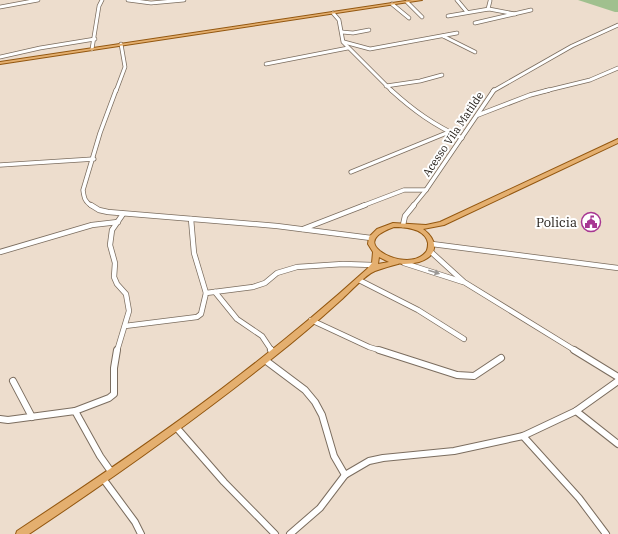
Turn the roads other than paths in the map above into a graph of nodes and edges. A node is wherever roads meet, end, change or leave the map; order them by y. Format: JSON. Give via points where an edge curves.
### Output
{"nodes":[{"id":1,"x":38,"y":0,"type":"edge"},
{"id":2,"x":102,"y":0,"type":"edge"},
{"id":3,"x":128,"y":0,"type":"edge"},
{"id":4,"x":184,"y":0,"type":"edge"},
{"id":5,"x":420,"y":0,"type":"edge"},
{"id":6,"x":457,"y":0,"type":"edge"},
{"id":7,"x":490,"y":1,"type":"dead end"},
{"id":8,"x":407,"y":2,"type":"junction"},
{"id":9,"x":392,"y":4,"type":"junction"},
{"id":10,"x":0,"y":7,"type":"edge"},
{"id":11,"x":488,"y":9,"type":"junction"},
{"id":12,"x":531,"y":10,"type":"dead end"},
{"id":13,"x":467,"y":12,"type":"junction"},
{"id":14,"x":333,"y":13,"type":"junction"},
{"id":15,"x":515,"y":14,"type":"junction"},
{"id":16,"x":448,"y":16,"type":"dead end"},
{"id":17,"x":422,"y":17,"type":"dead end"},
{"id":18,"x":409,"y":18,"type":"dead end"},
{"id":19,"x":475,"y":23,"type":"dead end"},
{"id":20,"x":618,"y":25,"type":"edge"},
{"id":21,"x":369,"y":30,"type":"dead end"},
{"id":22,"x":342,"y":32,"type":"junction"},
{"id":23,"x":457,"y":33,"type":"dead end"},
{"id":24,"x":443,"y":36,"type":"junction"},
{"id":25,"x":95,"y":39,"type":"junction"},
{"id":26,"x":343,"y":42,"type":"junction"},
{"id":27,"x":121,"y":44,"type":"junction"},
{"id":28,"x":348,"y":48,"type":"junction"},
{"id":29,"x":92,"y":49,"type":"junction"},
{"id":30,"x":475,"y":52,"type":"dead end"},
{"id":31,"x":0,"y":57,"type":"edge"},
{"id":32,"x":0,"y":63,"type":"edge"},
{"id":33,"x":266,"y":64,"type":"dead end"},
{"id":34,"x":618,"y":68,"type":"edge"},
{"id":35,"x":442,"y":75,"type":"dead end"},
{"id":36,"x":386,"y":86,"type":"junction"},
{"id":37,"x":478,"y":115,"type":"junction"},
{"id":38,"x":449,"y":132,"type":"junction"},
{"id":39,"x":462,"y":138,"type":"junction"},
{"id":40,"x":618,"y":141,"type":"edge"},
{"id":41,"x":94,"y":159,"type":"junction"},
{"id":42,"x":0,"y":165,"type":"edge"},
{"id":43,"x":351,"y":172,"type":"dead end"},
{"id":44,"x":426,"y":190,"type":"junction"},
{"id":45,"x":123,"y":214,"type":"junction"},
{"id":46,"x":191,"y":220,"type":"junction"},
{"id":47,"x":118,"y":222,"type":"junction"},
{"id":48,"x":442,"y":224,"type":"junction"},
{"id":49,"x":402,"y":225,"type":"junction"},
{"id":50,"x":415,"y":227,"type":"junction"},
{"id":51,"x":302,"y":230,"type":"junction"},
{"id":52,"x":371,"y":238,"type":"junction"},
{"id":53,"x":431,"y":241,"type":"junction"},
{"id":54,"x":430,"y":251,"type":"junction"},
{"id":55,"x":0,"y":252,"type":"edge"},
{"id":56,"x":376,"y":253,"type":"junction"},
{"id":57,"x":401,"y":262,"type":"junction"},
{"id":58,"x":371,"y":268,"type":"junction"},
{"id":59,"x":618,"y":268,"type":"edge"},
{"id":60,"x":359,"y":280,"type":"junction"},
{"id":61,"x":464,"y":282,"type":"junction"},
{"id":62,"x":215,"y":292,"type":"junction"},
{"id":63,"x":206,"y":293,"type":"junction"},
{"id":64,"x":311,"y":320,"type":"junction"},
{"id":65,"x":125,"y":326,"type":"junction"},
{"id":66,"x":464,"y":339,"type":"dead end"},
{"id":67,"x":273,"y":353,"type":"junction"},
{"id":68,"x":501,"y":358,"type":"dead end"},
{"id":69,"x":265,"y":360,"type":"junction"},
{"id":70,"x":618,"y":376,"type":"edge"},
{"id":71,"x":13,"y":381,"type":"dead end"},
{"id":72,"x":618,"y":381,"type":"edge"},
{"id":73,"x":75,"y":411,"type":"junction"},
{"id":74,"x":576,"y":411,"type":"junction"},
{"id":75,"x":32,"y":417,"type":"junction"},
{"id":76,"x":0,"y":419,"type":"edge"},
{"id":77,"x":176,"y":427,"type":"junction"},
{"id":78,"x":523,"y":436,"type":"junction"},
{"id":79,"x":618,"y":444,"type":"edge"},
{"id":80,"x":112,"y":473,"type":"junction"},
{"id":81,"x":345,"y":475,"type":"junction"},
{"id":82,"x":104,"y":480,"type":"junction"},
{"id":83,"x":21,"y":534,"type":"edge"},
{"id":84,"x":141,"y":534,"type":"edge"},
{"id":85,"x":275,"y":534,"type":"edge"},
{"id":86,"x":290,"y":534,"type":"edge"},
{"id":87,"x":606,"y":534,"type":"edge"}],
"edges":[{"from":1,"to":10,"type":"street"},
{"from":2,"to":25,"type":"street"},
{"from":3,"to":4,"type":"street","via":[[151,3]]},
{"from":5,"to":8,"type":"main road"},
{"from":6,"to":13,"type":"street"},
{"from":7,"to":11,"type":"street"},
{"from":8,"to":9,"type":"main road"},
{"from":8,"to":17,"type":"street"},
{"from":9,"to":14,"type":"main road"},
{"from":9,"to":18,"type":"street"},
{"from":11,"to":13,"type":"street"},
{"from":11,"to":15,"type":"street"},
{"from":12,"to":15,"type":"street"},
{"from":13,"to":16,"type":"street"},
{"from":14,"to":22,"type":"street","via":[[339,20]]},
{"from":14,"to":27,"type":"main road"},
{"from":15,"to":19,"type":"street"},
{"from":20,"to":37,"type":"street","name":"Acesso Vila Matilde","via":[[572,46],[495,89]]},
{"from":21,"to":22,"type":"street"},
{"from":22,"to":26,"type":"street"},
{"from":23,"to":24,"type":"street"},
{"from":24,"to":26,"type":"street","via":[[370,49]]},
{"from":24,"to":30,"type":"street"},
{"from":25,"to":29,"type":"street"},
{"from":25,"to":31,"type":"street"},
{"from":26,"to":28,"type":"street"},
{"from":27,"to":29,"type":"main road"},
{"from":27,"to":41,"type":"street","via":[[125,67],[100,133]]},
{"from":28,"to":33,"type":"street"},
{"from":28,"to":36,"type":"street"},
{"from":29,"to":32,"type":"main road"},
{"from":34,"to":37,"type":"street","via":[[590,80],[530,95]]},
{"from":35,"to":36,"type":"street"},
{"from":36,"to":38,"type":"street","via":[[406,104]]},
{"from":37,"to":39,"type":"street","name":"Acesso Vila Matilde"},
{"from":38,"to":39,"type":"street"},
{"from":38,"to":43,"type":"street"},
{"from":39,"to":44,"type":"street","name":"Acesso Vila Matilde"},
{"from":40,"to":48,"type":"main road"},
{"from":41,"to":42,"type":"street"},
{"from":41,"to":45,"type":"street","via":[[85,181],[84,198],[87,203],[99,210]]},
{"from":44,"to":49,"type":"street","name":"Acesso Vila Matilde","via":[[405,216]]},
{"from":44,"to":51,"type":"street","via":[[404,190]]},
{"from":45,"to":46,"type":"street"},
{"from":45,"to":47,"type":"street"},
{"from":46,"to":51,"type":"street"},
{"from":46,"to":63,"type":"street","via":[[194,254]]},
{"from":47,"to":55,"type":"street","via":[[92,225]]},
{"from":47,"to":65,"type":"street","via":[[110,234],[110,245],[115,263],[114,277],[128,300],[129,311]]},
{"from":48,"to":50,"type":"main road"},
{"from":48,"to":53,"type":"main road"},
{"from":49,"to":50,"type":"main road"},
{"from":49,"to":52,"type":"main road","via":[[383,227]]},
{"from":50,"to":53,"type":"main road","via":[[424,232]]},
{"from":51,"to":52,"type":"street"},
{"from":52,"to":56,"type":"main road","via":[[370,243]]},
{"from":53,"to":54,"type":"main road"},
{"from":53,"to":59,"type":"street"},
{"from":54,"to":57,"type":"main road","via":[[424,258]]},
{"from":54,"to":61,"type":"street"},
{"from":56,"to":57,"type":"main road"},
{"from":56,"to":58,"type":"main road","via":[[376,260]]},
{"from":57,"to":58,"type":"main road"},
{"from":57,"to":61,"type":"street","one_way":true},
{"from":58,"to":60,"type":"main road"},
{"from":58,"to":62,"type":"street","via":[[343,264],[298,267],[277,273],[265,283],[253,287]]},
{"from":60,"to":64,"type":"main road"},
{"from":60,"to":66,"type":"street","via":[[418,310]]},
{"from":61,"to":70,"type":"street"},
{"from":62,"to":63,"type":"street"},
{"from":62,"to":67,"type":"street","via":[[237,319],[262,336]]},
{"from":63,"to":65,"type":"street","via":[[201,314],[197,317]]},
{"from":64,"to":67,"type":"main road"},
{"from":64,"to":68,"type":"street","via":[[369,347],[457,375],[474,376]]},
{"from":65,"to":73,"type":"street","via":[[115,361],[114,394]]},
{"from":67,"to":69,"type":"main road"},
{"from":69,"to":77,"type":"main road"},
{"from":69,"to":81,"type":"street","via":[[305,390],[315,402],[322,415],[334,456]]},
{"from":71,"to":75,"type":"street"},
{"from":72,"to":74,"type":"street"},
{"from":73,"to":75,"type":"street"},
{"from":73,"to":80,"type":"street"},
{"from":74,"to":78,"type":"street"},
{"from":74,"to":79,"type":"street"},
{"from":75,"to":76,"type":"street"},
{"from":77,"to":80,"type":"main road"},
{"from":77,"to":85,"type":"street","via":[[224,482]]},
{"from":78,"to":81,"type":"street","via":[[454,451],[369,461]]},
{"from":78,"to":87,"type":"street","via":[[579,498]]},
{"from":80,"to":82,"type":"main road"},
{"from":81,"to":86,"type":"street","via":[[320,508]]},
{"from":82,"to":83,"type":"main road"},
{"from":82,"to":84,"type":"street"}]}
